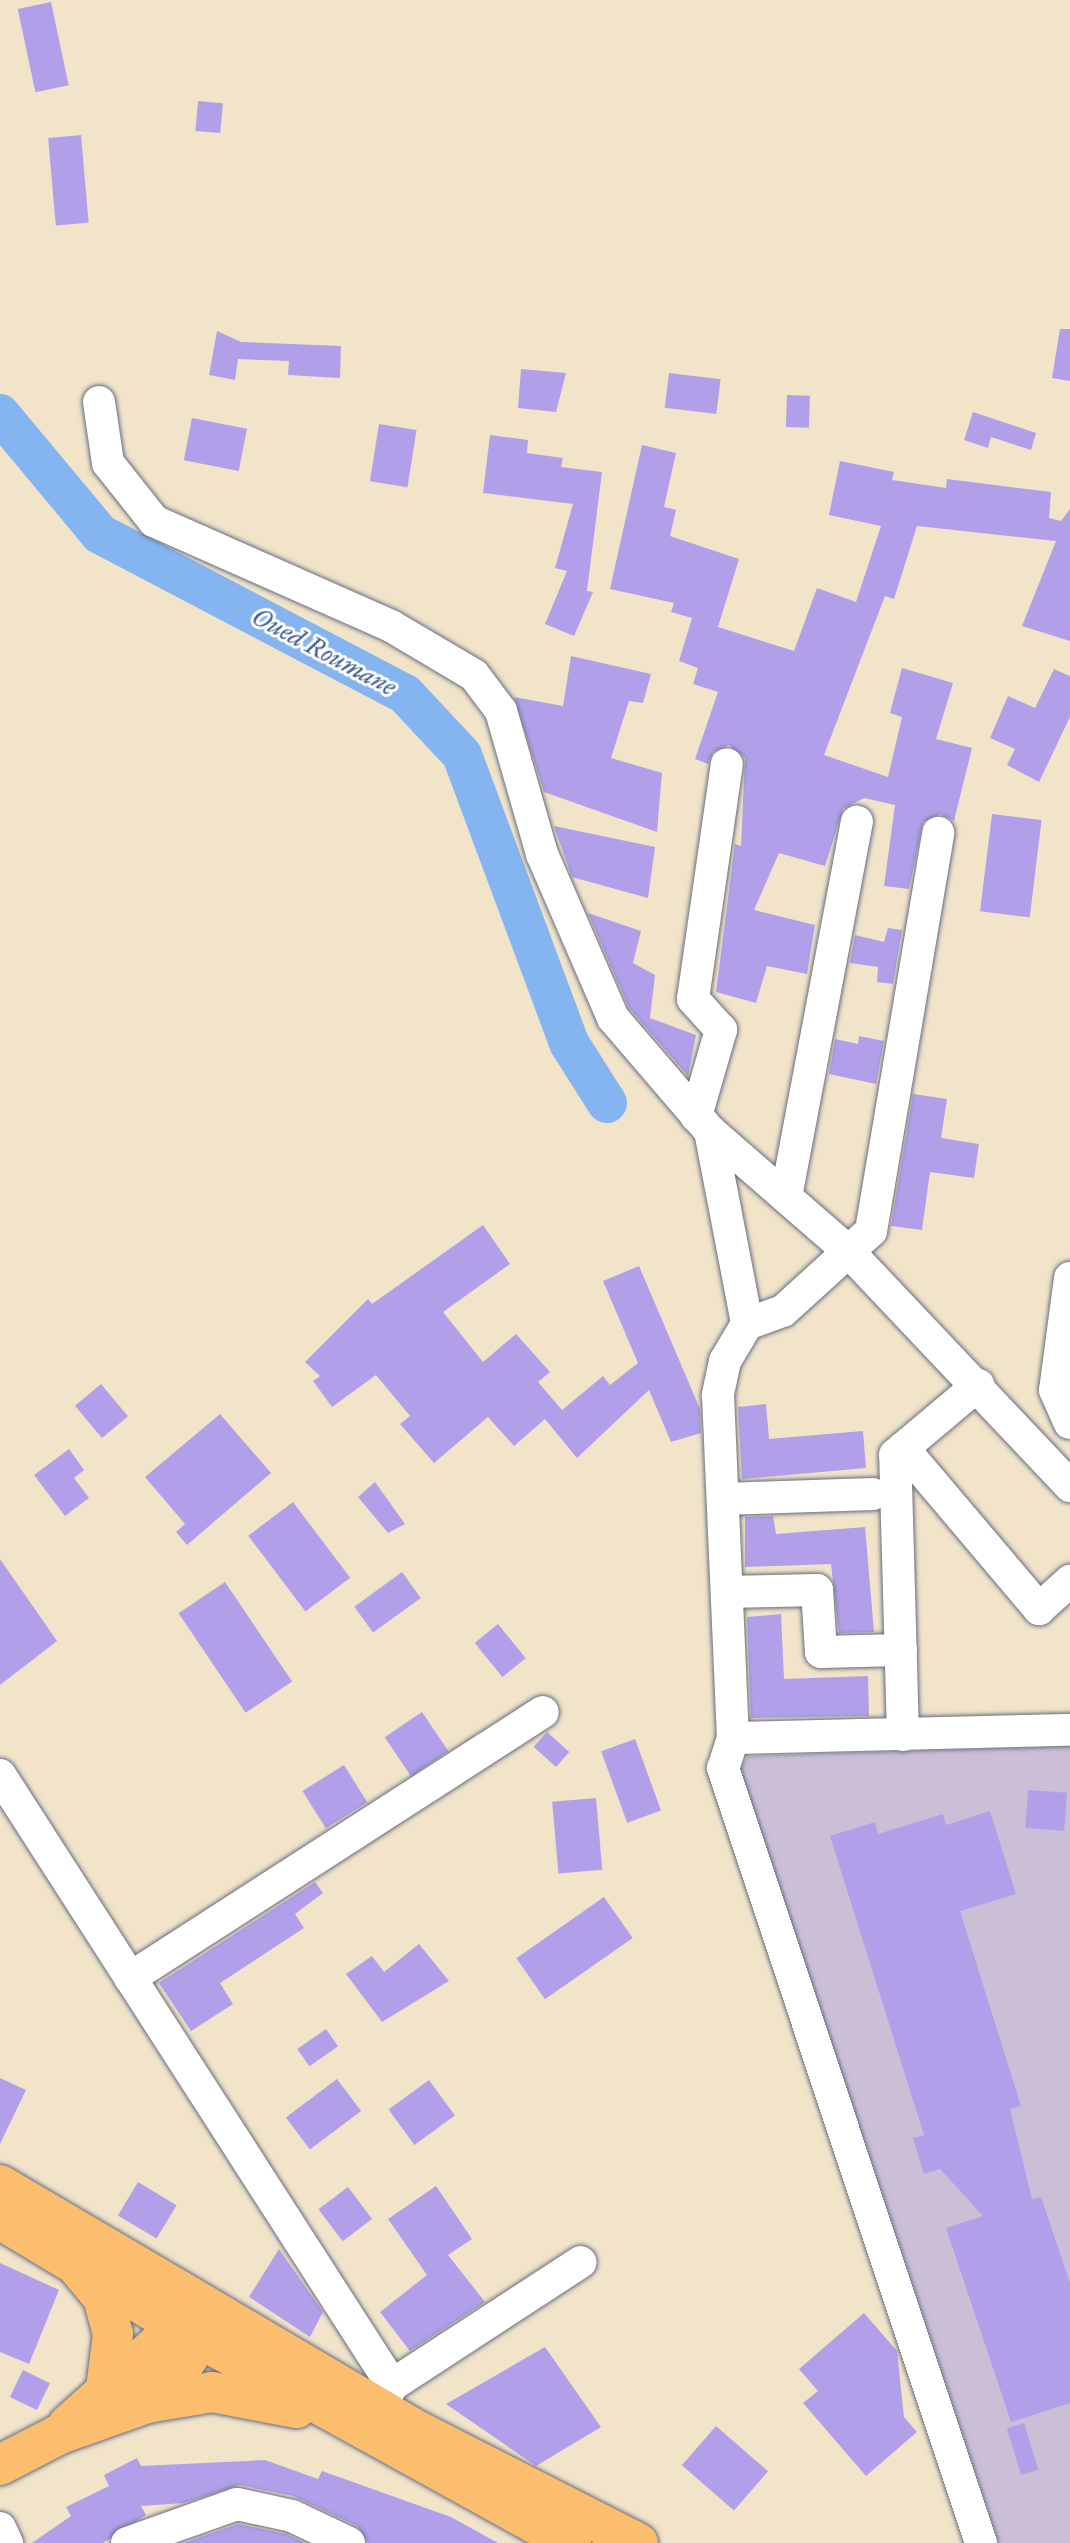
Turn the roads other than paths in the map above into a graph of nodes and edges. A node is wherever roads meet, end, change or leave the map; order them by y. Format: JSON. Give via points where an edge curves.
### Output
{"nodes":[{"id":1,"x":99,"y":402,"type":"dead end"},
{"id":2,"x":727,"y":764,"type":"dead end"},
{"id":3,"x":857,"y":822,"type":"dead end"},
{"id":4,"x":938,"y":833,"type":"dead end"},
{"id":5,"x":703,"y":1124,"type":"junction"},
{"id":6,"x":786,"y":1197,"type":"junction"},
{"id":7,"x":847,"y":1250,"type":"junction"},
{"id":8,"x":1070,"y":1278,"type":"edge"},
{"id":9,"x":747,"y":1324,"type":"junction"},
{"id":10,"x":978,"y":1385,"type":"junction"},
{"id":11,"x":1070,"y":1423,"type":"edge"},
{"id":12,"x":903,"y":1448,"type":"junction"},
{"id":13,"x":1070,"y":1486,"type":"edge"},
{"id":14,"x":873,"y":1494,"type":"dead end"},
{"id":15,"x":723,"y":1499,"type":"junction"},
{"id":16,"x":1070,"y":1581,"type":"edge"},
{"id":17,"x":727,"y":1592,"type":"junction"},
{"id":18,"x":901,"y":1650,"type":"junction"},
{"id":19,"x":543,"y":1712,"type":"dead end"},
{"id":20,"x":1070,"y":1730,"type":"edge"},
{"id":21,"x":903,"y":1735,"type":"junction"},
{"id":22,"x":733,"y":1738,"type":"junction"},
{"id":23,"x":0,"y":1775,"type":"edge"},
{"id":24,"x":130,"y":1978,"type":"junction"},
{"id":25,"x":0,"y":2185,"type":"edge"},
{"id":26,"x":0,"y":2219,"type":"edge"},
{"id":27,"x":69,"y":2258,"type":"junction"},
{"id":28,"x":581,"y":2262,"type":"dead end"},
{"id":29,"x":177,"y":2287,"type":"junction"},
{"id":30,"x":230,"y":2319,"type":"junction"},
{"id":31,"x":190,"y":2333,"type":"junction"},
{"id":32,"x":106,"y":2389,"type":"junction"},
{"id":33,"x":147,"y":2403,"type":"junction"},
{"id":34,"x":378,"y":2408,"type":"junction"},
{"id":35,"x":60,"y":2434,"type":"junction"},
{"id":36,"x":0,"y":2465,"type":"edge"},
{"id":37,"x":0,"y":2528,"type":"edge"},
{"id":38,"x":142,"y":2540,"type":"edge"},
{"id":39,"x":7,"y":2543,"type":"edge"},
{"id":40,"x":349,"y":2543,"type":"edge"},
{"id":41,"x":571,"y":2543,"type":"edge"},
{"id":42,"x":638,"y":2543,"type":"edge"},
{"id":43,"x":981,"y":2543,"type":"edge"}],
"edges":[{"from":1,"to":5,"type":"street","via":[[108,463],[154,521],[391,626],[474,675],[501,711],[542,854],[613,1018]]},
{"from":2,"to":5,"type":"street","via":[[693,999],[721,1030]]},
{"from":3,"to":6,"type":"street"},
{"from":4,"to":7,"type":"street","via":[[871,1231]]},
{"from":5,"to":6,"type":"street"},
{"from":5,"to":9,"type":"street"},
{"from":6,"to":7,"type":"street"},
{"from":7,"to":9,"type":"street","via":[[783,1311]]},
{"from":7,"to":10,"type":"street"},
{"from":8,"to":11,"type":"street","via":[[1055,1390]]},
{"from":9,"to":15,"type":"street","via":[[725,1361],[718,1395]]},
{"from":10,"to":12,"type":"street"},
{"from":10,"to":13,"type":"street"},
{"from":12,"to":16,"type":"street","via":[[1039,1609]]},
{"from":12,"to":18,"type":"street","via":[[895,1455]]},
{"from":14,"to":15,"type":"street"},
{"from":15,"to":17,"type":"street"},
{"from":17,"to":18,"type":"street","via":[[817,1590],[821,1652]]},
{"from":17,"to":22,"type":"street"},
{"from":18,"to":21,"type":"street"},
{"from":19,"to":24,"type":"street"},
{"from":20,"to":21,"type":"street"},
{"from":21,"to":22,"type":"street"},
{"from":22,"to":43,"type":"street","via":[[723,1768]]},
{"from":23,"to":24,"type":"street"},
{"from":24,"to":34,"type":"street"},
{"from":25,"to":29,"type":"main road"},
{"from":26,"to":27,"type":"main road"},
{"from":27,"to":31,"type":"main road"},
{"from":27,"to":32,"type":"main road","via":[[103,2297],[113,2334]]},
{"from":28,"to":34,"type":"street"},
{"from":29,"to":30,"type":"main road"},
{"from":29,"to":31,"type":"main road"},
{"from":30,"to":31,"type":"main road"},
{"from":30,"to":34,"type":"main road"},
{"from":31,"to":32,"type":"main road","via":[[158,2344]]},
{"from":31,"to":33,"type":"main road","via":[[189,2356]]},
{"from":31,"to":34,"type":"main road"},
{"from":32,"to":35,"type":"main road"},
{"from":33,"to":34,"type":"main road","via":[[212,2392]]},
{"from":33,"to":35,"type":"main road"},
{"from":34,"to":41,"type":"main road"},
{"from":34,"to":42,"type":"main road"},
{"from":35,"to":36,"type":"main road"},
{"from":37,"to":39,"type":"street"},
{"from":38,"to":40,"type":"street","via":[[237,2504],[292,2516]]}]}
